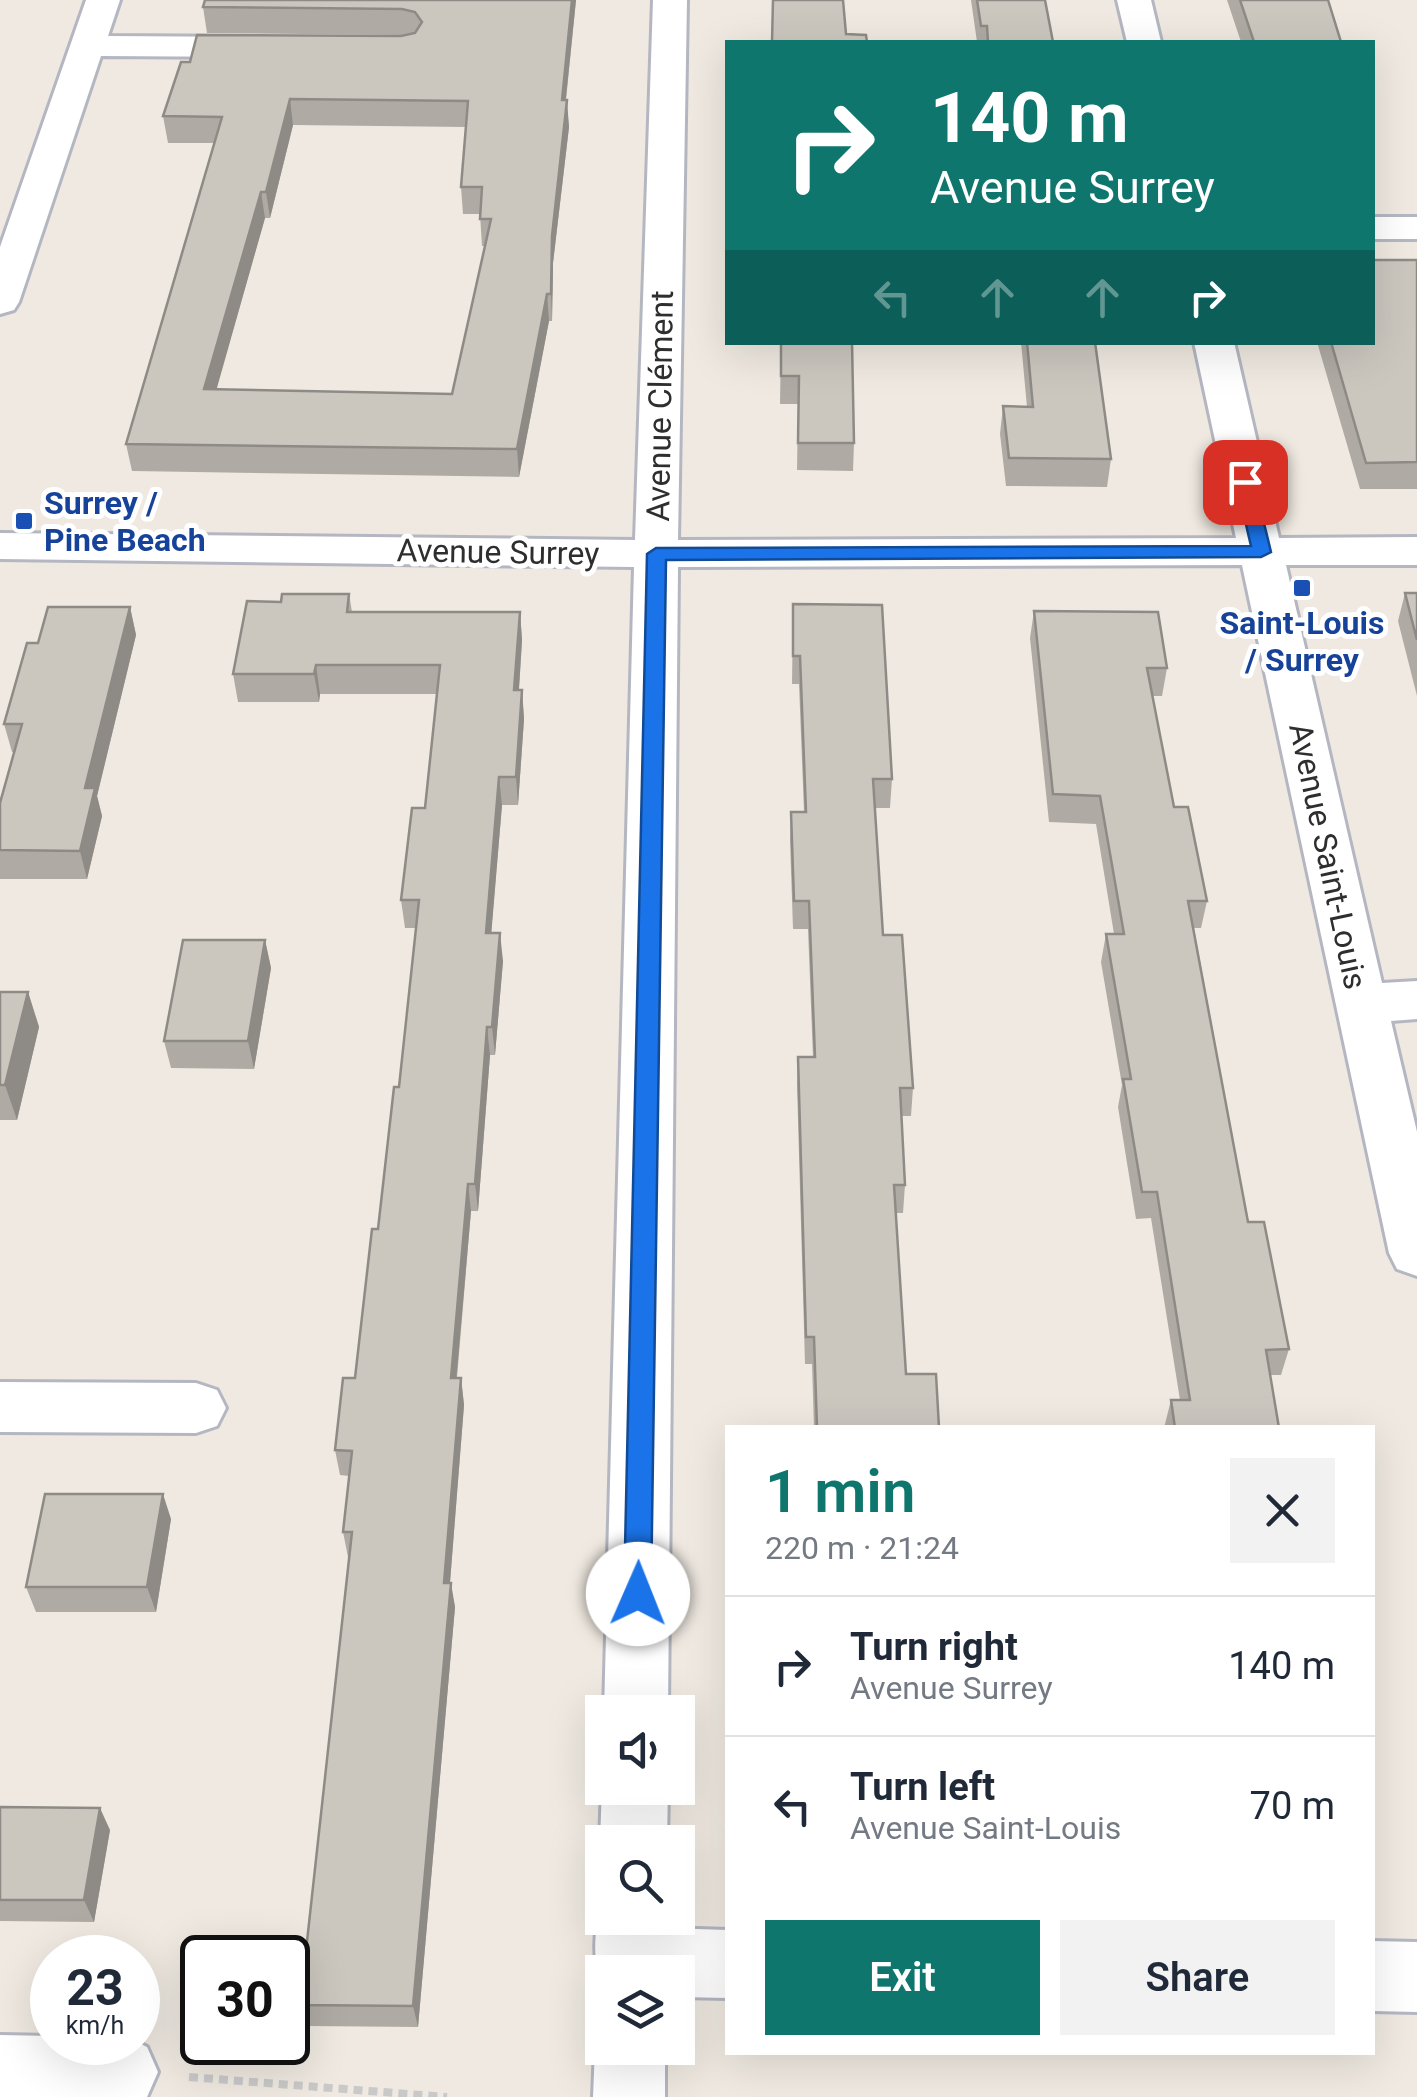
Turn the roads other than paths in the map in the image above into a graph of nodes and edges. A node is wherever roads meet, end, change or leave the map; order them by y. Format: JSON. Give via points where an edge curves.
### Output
{"nodes":[{"id":1,"x":103,"y":0,"type":"edge"},
{"id":2,"x":670,"y":0,"type":"edge"},
{"id":3,"x":1134,"y":0,"type":"edge"},
{"id":4,"x":1144,"y":40,"type":"edge"},
{"id":5,"x":88,"y":46,"type":"junction"},
{"id":6,"x":305,"y":47,"type":"edge"},
{"id":7,"x":1375,"y":228,"type":"edge"},
{"id":8,"x":1417,"y":228,"type":"edge"},
{"id":9,"x":8,"y":256,"type":"edge"},
{"id":10,"x":0,"y":302,"type":"edge"},
{"id":11,"x":1215,"y":345,"type":"edge"},
{"id":12,"x":0,"y":546,"type":"edge"},
{"id":13,"x":1417,"y":550,"type":"edge"},
{"id":14,"x":1261,"y":552,"type":"junction"},
{"id":15,"x":656,"y":554,"type":"junction"},
{"id":16,"x":1417,"y":1000,"type":"edge"},
{"id":17,"x":1361,"y":1003,"type":"junction"},
{"id":18,"x":1417,"y":1253,"type":"edge"},
{"id":19,"x":0,"y":1407,"type":"edge"},
{"id":20,"x":196,"y":1408,"type":"dead end"},
{"id":21,"x":636,"y":1695,"type":"edge"},
{"id":22,"x":632,"y":1951,"type":"edge"},
{"id":23,"x":725,"y":1964,"type":"edge"},
{"id":24,"x":1375,"y":1976,"type":"edge"},
{"id":25,"x":1417,"y":1977,"type":"edge"},
{"id":26,"x":629,"y":2065,"type":"edge"},
{"id":27,"x":0,"y":2071,"type":"edge"},
{"id":28,"x":122,"y":2072,"type":"road end"},
{"id":29,"x":628,"y":2097,"type":"edge"}],
"edges":[{"from":1,"to":5,"type":"street"},
{"from":2,"to":15,"type":"street","name":"Avenue Clément"},
{"from":3,"to":4,"type":"street"},
{"from":5,"to":6,"type":"street"},
{"from":5,"to":9,"type":"street"},
{"from":7,"to":8,"type":"street"},
{"from":9,"to":10,"type":"street"},
{"from":11,"to":14,"type":"street","name":"Avenue Saint-Louis"},
{"from":12,"to":15,"type":"street","name":"Avenue Surrey"},
{"from":13,"to":14,"type":"street","name":"Avenue Surrey"},
{"from":14,"to":15,"type":"street","name":"Avenue Surrey"},
{"from":14,"to":17,"type":"street","name":"Avenue Saint-Louis"},
{"from":15,"to":21,"type":"street","name":"Avenue Clément"},
{"from":16,"to":17,"type":"street"},
{"from":17,"to":18,"type":"street","name":"Avenue Saint-Louis"},
{"from":19,"to":20,"type":"street"},
{"from":22,"to":23,"type":"street"},
{"from":24,"to":25,"type":"street"},
{"from":26,"to":29,"type":"street"},
{"from":27,"to":28,"type":"street"}]}
